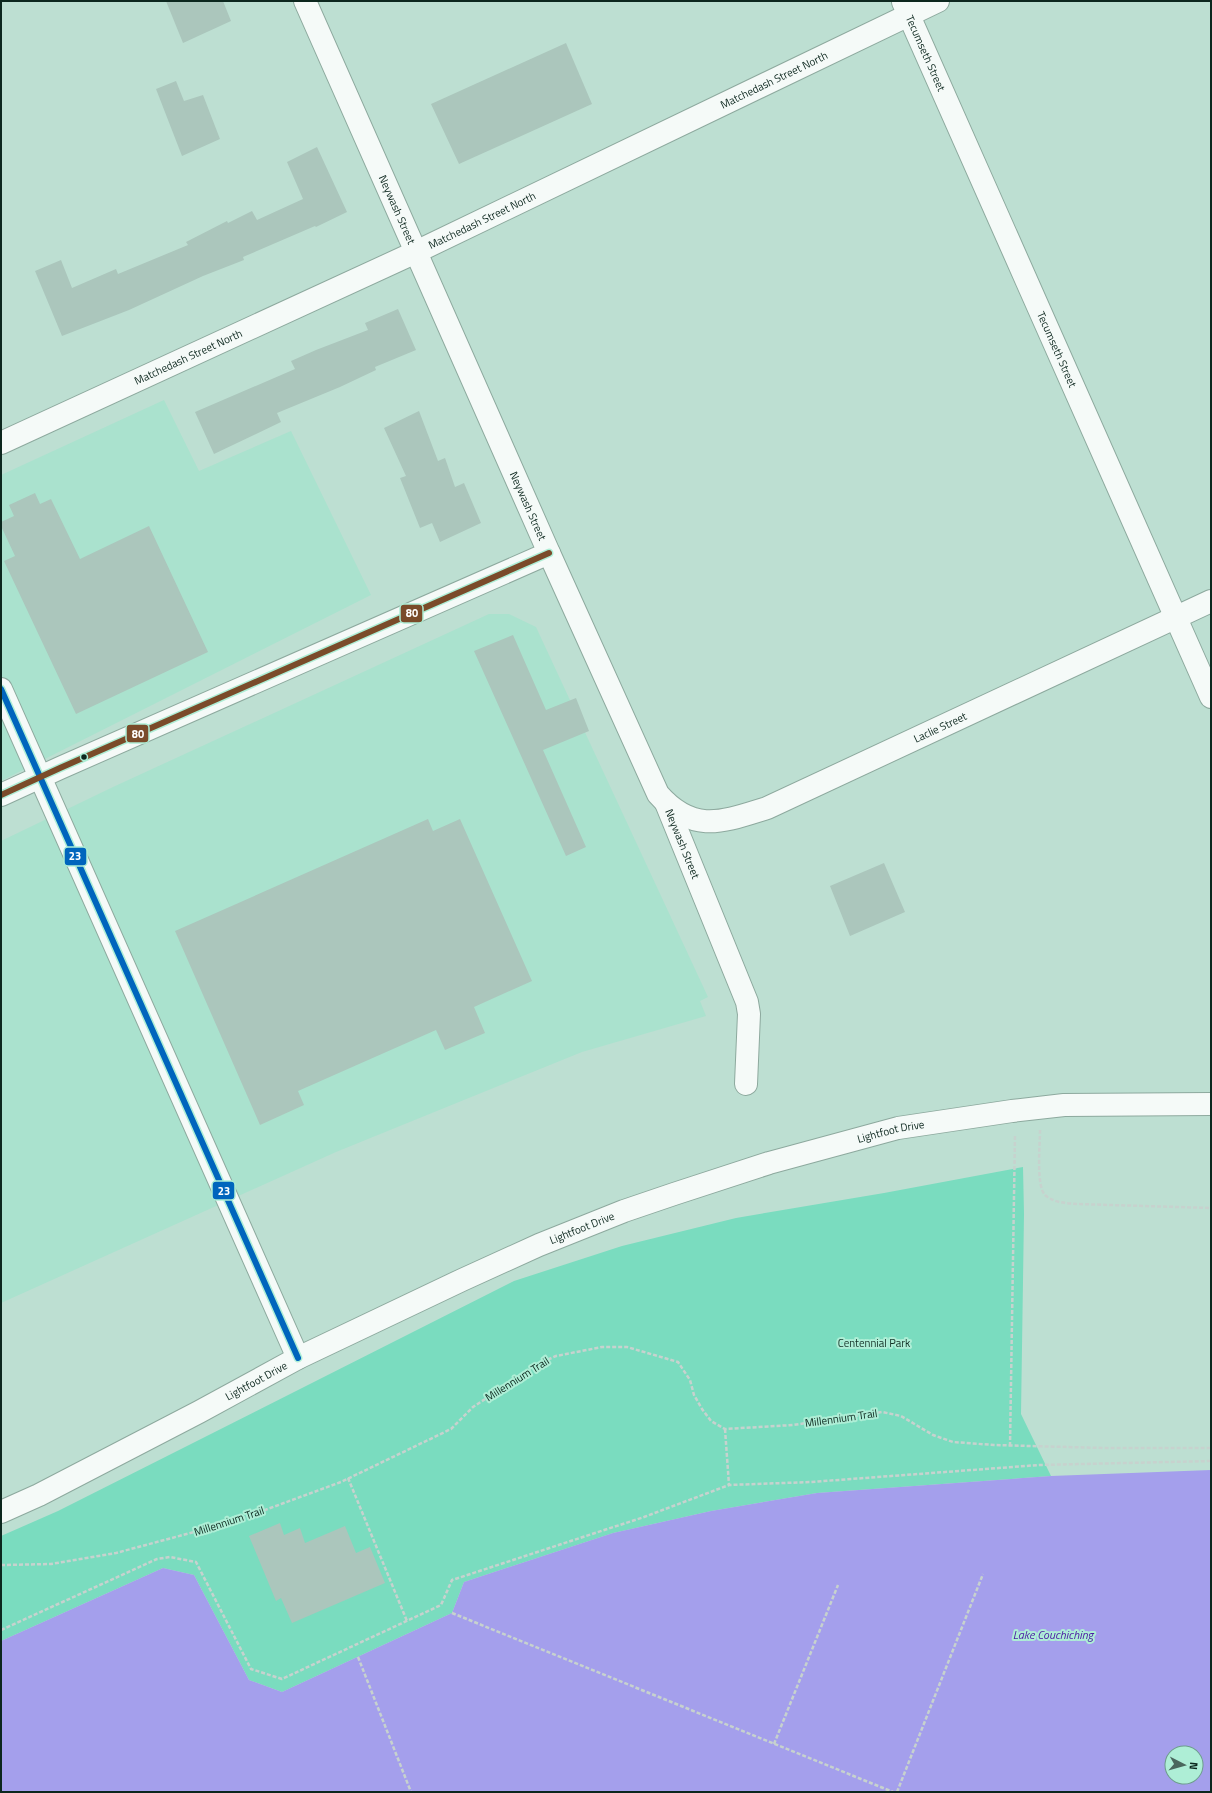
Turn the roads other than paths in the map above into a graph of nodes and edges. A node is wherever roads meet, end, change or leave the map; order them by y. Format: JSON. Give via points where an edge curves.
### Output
{"nodes":[{"id":1,"x":305,"y":1,"type":"edge"},
{"id":2,"x":938,"y":1,"type":"edge"},
{"id":3,"x":906,"y":8,"type":"edge"},
{"id":4,"x":416,"y":252,"type":"junction"},
{"id":5,"x":1,"y":443,"type":"edge"},
{"id":6,"x":549,"y":553,"type":"junction"},
{"id":7,"x":1211,"y":601,"type":"edge"},
{"id":8,"x":1175,"y":618,"type":"junction"},
{"id":9,"x":1,"y":689,"type":"edge"},
{"id":10,"x":1211,"y":697,"type":"edge"},
{"id":11,"x":39,"y":777,"type":"junction"},
{"id":12,"x":1,"y":795,"type":"edge"},
{"id":13,"x":666,"y":803,"type":"junction"},
{"id":14,"x":746,"y":1084,"type":"dead end"},
{"id":15,"x":1211,"y":1104,"type":"edge"},
{"id":16,"x":298,"y":1358,"type":"junction"},
{"id":17,"x":1,"y":1512,"type":"edge"}],
"edges":[{"from":1,"to":4,"type":"street","name":"Neywash Street"},
{"from":2,"to":3,"type":"street","name":"Matchedash Street North"},
{"from":3,"to":4,"type":"street","name":"Matchedash Street North"},
{"from":3,"to":8,"type":"street","name":"Tecumseth Street"},
{"from":4,"to":5,"type":"street","name":"Matchedash Street North"},
{"from":4,"to":6,"type":"street","name":"Neywash Street"},
{"from":6,"to":11,"type":"street"},
{"from":6,"to":13,"type":"street","name":"Neywash Street","via":[[652,783]]},
{"from":7,"to":8,"type":"street","name":"Laclie Street"},
{"from":8,"to":10,"type":"street","name":"Tecumseth Street"},
{"from":8,"to":13,"type":"street","name":"Laclie Street","via":[[767,808],[720,822],[701,821],[683,815]]},
{"from":9,"to":11,"type":"street"},
{"from":11,"to":12,"type":"street"},
{"from":11,"to":16,"type":"street"},
{"from":13,"to":14,"type":"street","name":"Neywash Street","via":[[747,1002],[749,1014]]},
{"from":15,"to":16,"type":"street","name":"Lightfoot Drive","via":[[1064,1105],[1012,1110],[898,1128],[769,1163],[624,1211],[539,1245]]},
{"from":16,"to":17,"type":"street","name":"Lightfoot Drive","via":[[200,1412]]}]}
